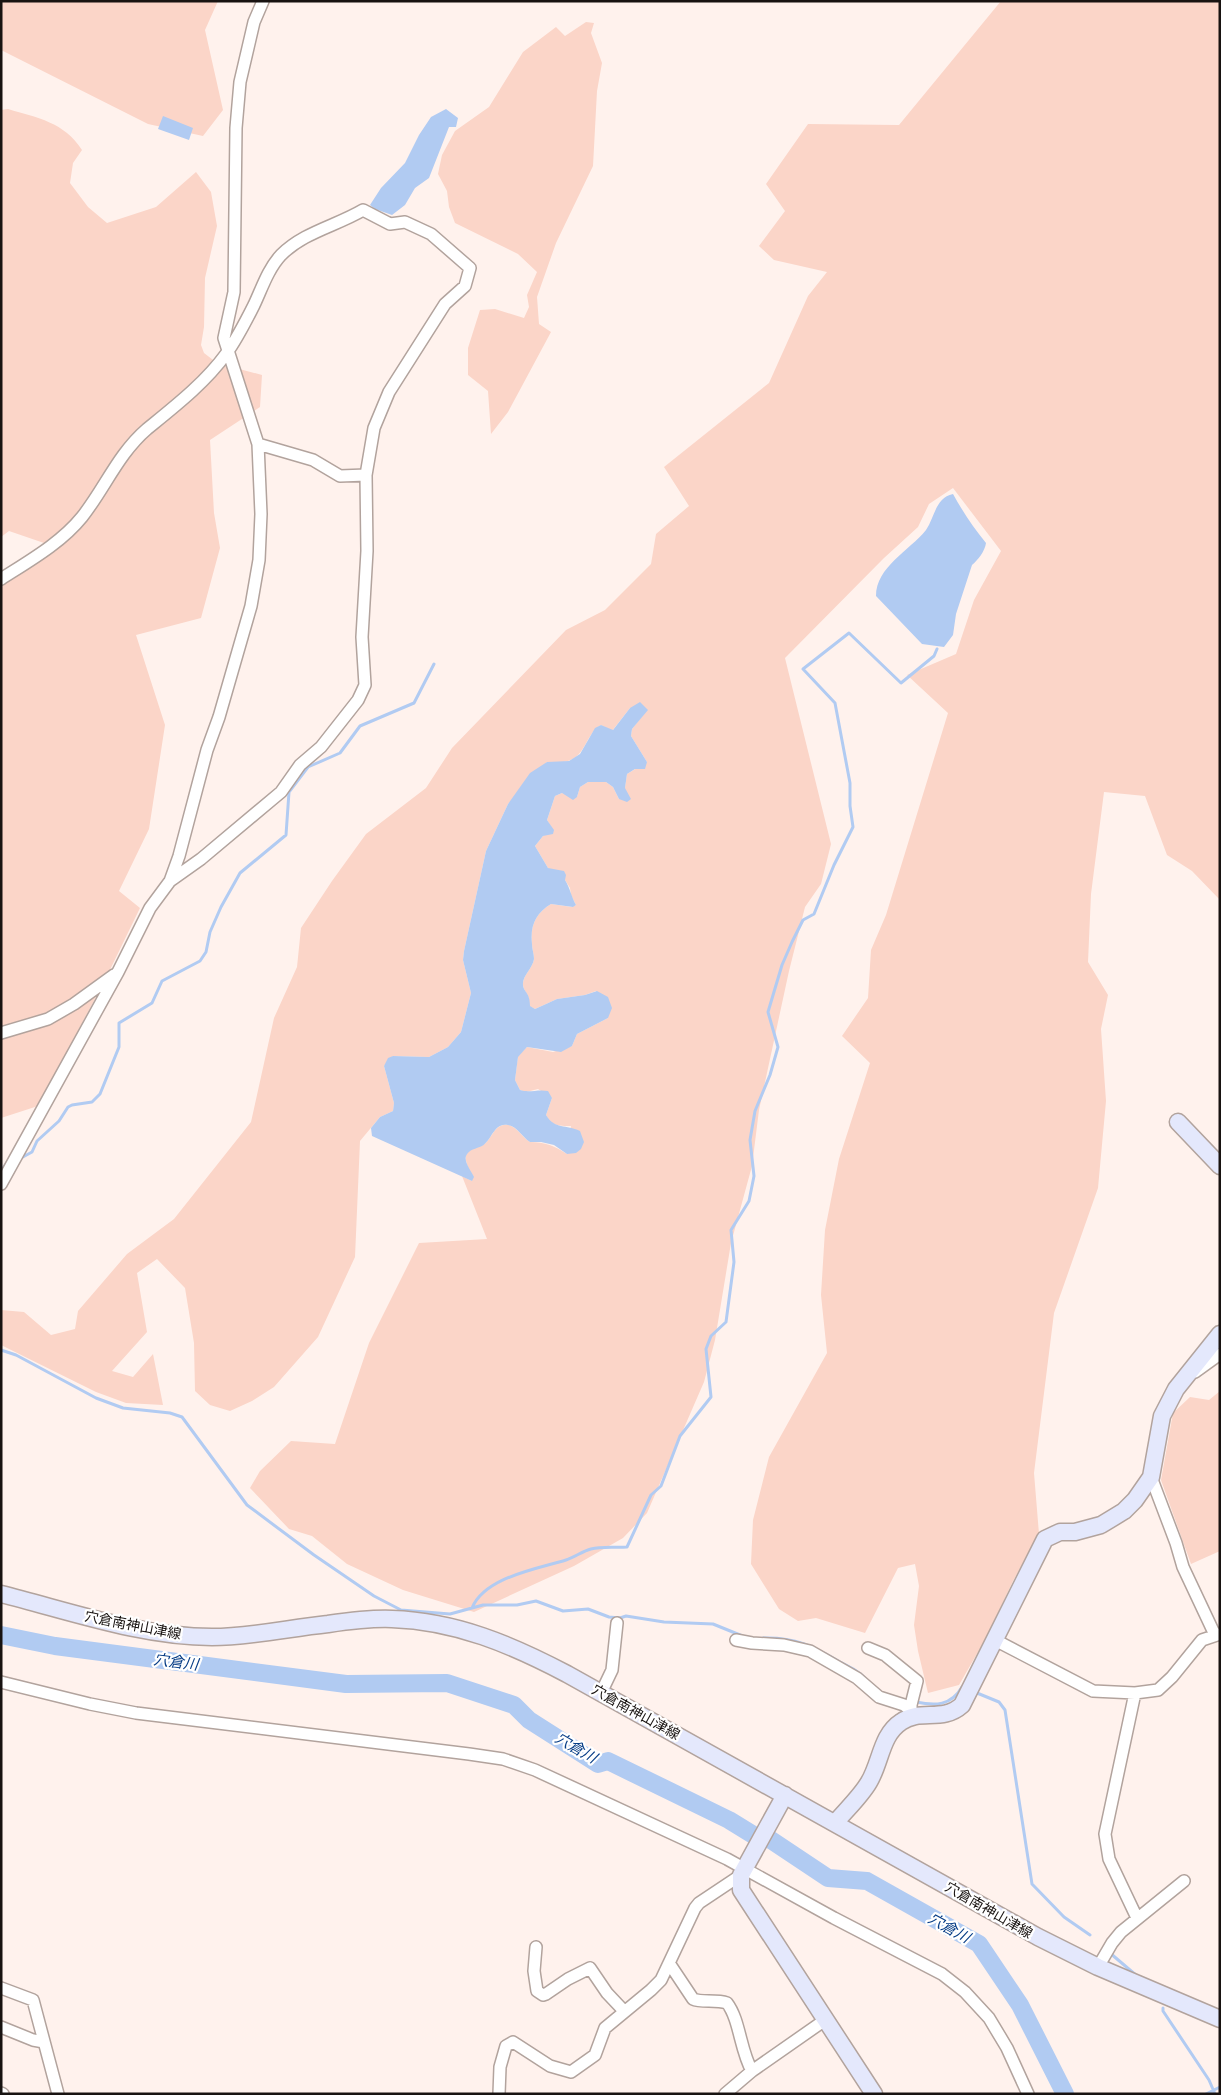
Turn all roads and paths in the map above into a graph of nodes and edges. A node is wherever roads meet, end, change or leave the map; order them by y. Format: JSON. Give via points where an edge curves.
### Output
{"nodes":[{"id":1,"x":263,"y":1,"type":"edge"},
{"id":2,"x":228,"y":352,"type":"junction"},
{"id":3,"x":258,"y":444,"type":"junction"},
{"id":4,"x":366,"y":475,"type":"junction"},
{"id":5,"x":1,"y":579,"type":"edge"},
{"id":6,"x":170,"y":881,"type":"junction"},
{"id":7,"x":118,"y":972,"type":"junction"},
{"id":8,"x":1,"y":1033,"type":"edge"},
{"id":9,"x":1178,"y":1122,"type":"dead end"},
{"id":10,"x":1220,"y":1166,"type":"edge"},
{"id":11,"x":1,"y":1184,"type":"edge"},
{"id":12,"x":1220,"y":1334,"type":"edge"},
{"id":13,"x":1220,"y":1354,"type":"edge"},
{"id":14,"x":1186,"y":1378,"type":"junction"},
{"id":15,"x":1151,"y":1477,"type":"junction"},
{"id":16,"x":1,"y":1594,"type":"edge"},
{"id":17,"x":617,"y":1623,"type":"dead end"},
{"id":18,"x":1217,"y":1635,"type":"edge"},
{"id":19,"x":736,"y":1640,"type":"dead end"},
{"id":20,"x":995,"y":1640,"type":"junction"},
{"id":21,"x":868,"y":1648,"type":"dead end"},
{"id":22,"x":1,"y":1682,"type":"edge"},
{"id":23,"x":601,"y":1693,"type":"junction"},
{"id":24,"x":1135,"y":1693,"type":"junction"},
{"id":25,"x":912,"y":1708,"type":"junction"},
{"id":26,"x":783,"y":1800,"type":"junction"},
{"id":27,"x":835,"y":1823,"type":"junction"},
{"id":28,"x":743,"y":1870,"type":"junction"},
{"id":29,"x":1184,"y":1881,"type":"dead end"},
{"id":30,"x":1137,"y":1918,"type":"junction"},
{"id":31,"x":536,"y":1947,"type":"dead end"},
{"id":32,"x":1104,"y":1956,"type":"junction"},
{"id":33,"x":669,"y":1963,"type":"junction"},
{"id":34,"x":1,"y":1988,"type":"edge"},
{"id":35,"x":624,"y":2011,"type":"junction"},
{"id":36,"x":1220,"y":2019,"type":"edge"},
{"id":37,"x":825,"y":2020,"type":"junction"},
{"id":38,"x":1,"y":2027,"type":"edge"},
{"id":39,"x":44,"y":2042,"type":"junction"},
{"id":40,"x":752,"y":2071,"type":"junction"},
{"id":41,"x":58,"y":2094,"type":"edge"},
{"id":42,"x":499,"y":2094,"type":"edge"},
{"id":43,"x":725,"y":2094,"type":"edge"},
{"id":44,"x":874,"y":2094,"type":"edge"},
{"id":45,"x":1028,"y":2094,"type":"edge"}],
"edges":[{"from":1,"to":2,"type":"street","via":[[254,22],[240,82],[236,128],[236,264],[234,292],[224,338]]},
{"from":2,"to":3,"type":"street"},
{"from":2,"to":4,"type":"street","via":[[282,254],[308,235],[363,210],[390,224],[405,222],[431,234],[470,268],[465,286],[445,304],[389,392],[374,428]]},
{"from":2,"to":5,"type":"street","via":[[206,378],[148,429],[118,461],[81,519],[49,547]]},
{"from":3,"to":4,"type":"street","via":[[313,460],[340,476]]},
{"from":3,"to":6,"type":"street","via":[[259,560],[251,606]]},
{"from":4,"to":6,"type":"street","via":[[367,551],[362,637],[365,686],[358,700],[321,747],[300,765],[281,792]]},
{"from":6,"to":7,"type":"street","via":[[150,908]]},
{"from":7,"to":8,"type":"street","via":[[48,1019]]},
{"from":7,"to":11,"type":"street"},
{"from":9,"to":10,"type":"main road"},
{"from":12,"to":14,"type":"main road"},
{"from":13,"to":14,"type":"street"},
{"from":14,"to":15,"type":"main road","via":[[1176,1389],[1162,1416]]},
{"from":15,"to":18,"type":"street","via":[[1183,1567]]},
{"from":15,"to":20,"type":"main road","via":[[1135,1500],[1108,1521],[1082,1530],[1055,1533],[1045,1539]]},
{"from":16,"to":23,"type":"main road","name":"穴倉南神山津線","via":[[142,1629],[195,1636],[230,1636],[372,1619],[424,1621],[504,1643]]},
{"from":17,"to":23,"type":"street","via":[[612,1670]]},
{"from":18,"to":24,"type":"street","via":[[1202,1640],[1158,1690]]},
{"from":19,"to":25,"type":"street","via":[[810,1651],[857,1678],[879,1697]]},
{"from":20,"to":24,"type":"street","via":[[1093,1691]]},
{"from":20,"to":25,"type":"main road","via":[[962,1705],[945,1715]]},
{"from":21,"to":25,"type":"street","via":[[885,1655],[917,1681]]},
{"from":22,"to":28,"type":"street","via":[[136,1713],[503,1759],[592,1795],[728,1859]]},
{"from":23,"to":26,"type":"main road","name":"穴倉南神山津線"},
{"from":24,"to":30,"type":"street","via":[[1105,1834],[1109,1859]]},
{"from":25,"to":27,"type":"main road","via":[[885,1740],[868,1784]]},
{"from":26,"to":27,"type":"main road","name":"穴倉南神山津線"},
{"from":26,"to":28,"type":"main road"},
{"from":27,"to":32,"type":"main road","name":"穴倉南神山津線","via":[[1038,1937]]},
{"from":28,"to":33,"type":"street","via":[[698,1902]]},
{"from":28,"to":37,"type":"main road","via":[[740,1883],[743,1896]]},
{"from":28,"to":45,"type":"street","via":[[923,1963],[965,1992],[989,2018]]},
{"from":29,"to":30,"type":"street"},
{"from":30,"to":32,"type":"street","via":[[1121,1932]]},
{"from":31,"to":35,"type":"street","via":[[534,1971],[537,1991],[546,1994],[590,1968]]},
{"from":32,"to":36,"type":"main road","name":"穴倉南神山津線"},
{"from":33,"to":35,"type":"street","via":[[652,1990]]},
{"from":33,"to":40,"type":"street","via":[[693,1999],[727,2003],[744,2058]]},
{"from":34,"to":39,"type":"street","via":[[33,2000]]},
{"from":35,"to":42,"type":"street","via":[[605,2028],[595,2056],[571,2072],[550,2066],[517,2043],[506,2046],[500,2067]]},
{"from":37,"to":40,"type":"street"},
{"from":37,"to":44,"type":"main road"},
{"from":38,"to":39,"type":"street"},
{"from":39,"to":41,"type":"street"},
{"from":40,"to":43,"type":"street"}]}
